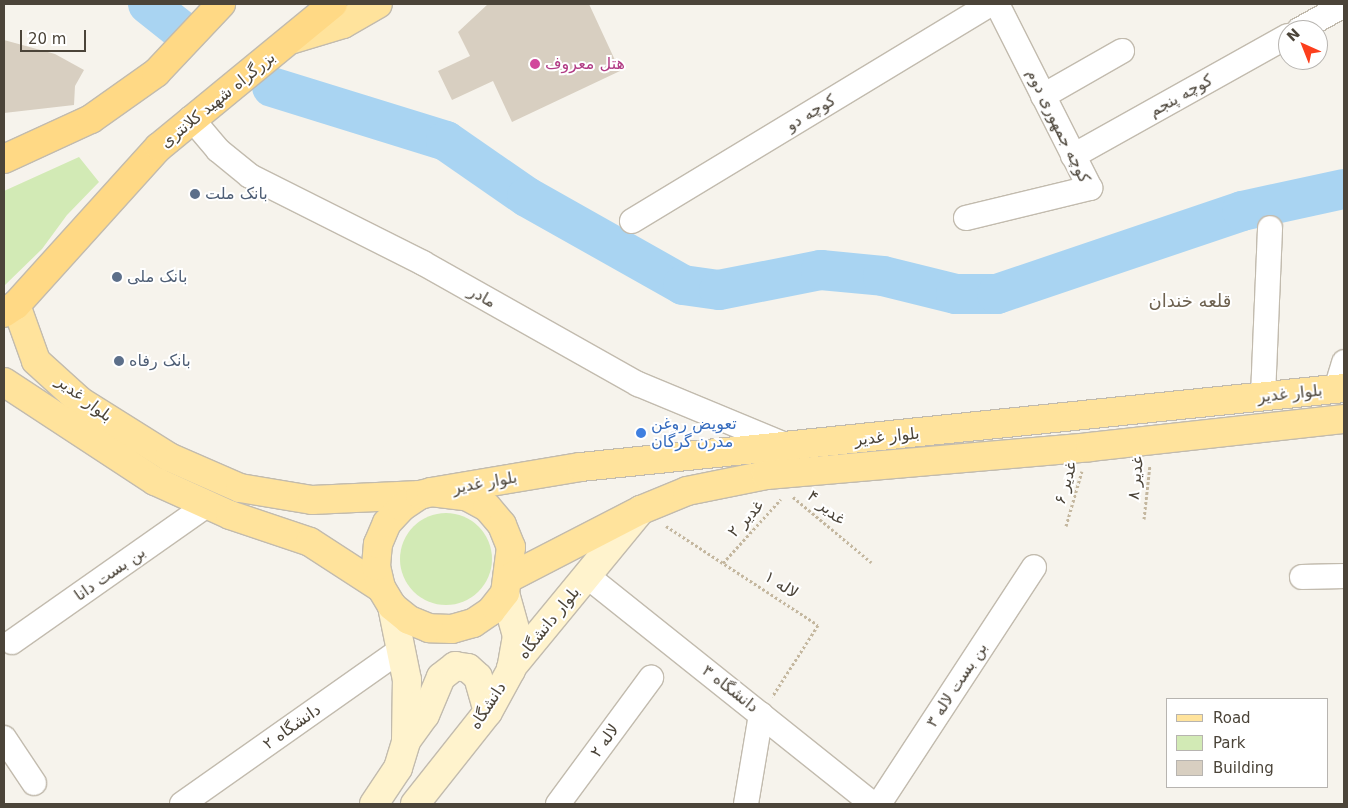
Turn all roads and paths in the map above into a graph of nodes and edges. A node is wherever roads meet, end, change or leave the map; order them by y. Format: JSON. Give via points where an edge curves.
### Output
{"nodes":[{"id":1,"x":333,"y":4,"type":"edge"},
{"id":2,"x":378,"y":4,"type":"edge"},
{"id":3,"x":991,"y":4,"type":"edge"},
{"id":4,"x":997,"y":4,"type":"edge"},
{"id":5,"x":1344,"y":5,"type":"edge"},
{"id":6,"x":216,"y":8,"type":"edge"},
{"id":7,"x":1317,"y":20,"type":"edge"},
{"id":8,"x":293,"y":39,"type":"junction"},
{"id":9,"x":1278,"y":42,"type":"edge"},
{"id":10,"x":1122,"y":51,"type":"dead end"},
{"id":11,"x":1043,"y":96,"type":"junction"},
{"id":12,"x":191,"y":118,"type":"junction"},
{"id":13,"x":1073,"y":156,"type":"junction"},
{"id":14,"x":4,"y":159,"type":"edge"},
{"id":15,"x":966,"y":218,"type":"dead end"},
{"id":16,"x":632,"y":221,"type":"dead end"},
{"id":17,"x":1270,"y":228,"type":"dead end"},
{"id":18,"x":10,"y":309,"type":"edge"},
{"id":19,"x":1344,"y":362,"type":"edge"},
{"id":20,"x":4,"y":382,"type":"edge"},
{"id":21,"x":1340,"y":388,"type":"edge"},
{"id":22,"x":1263,"y":396,"type":"junction"},
{"id":23,"x":1344,"y":419,"type":"edge"},
{"id":24,"x":1153,"y":440,"type":"junction"},
{"id":25,"x":791,"y":447,"type":"junction"},
{"id":26,"x":1090,"y":447,"type":"junction"},
{"id":27,"x":787,"y":492,"type":"joint"},
{"id":28,"x":426,"y":494,"type":"junction"},
{"id":29,"x":207,"y":505,"type":"junction"},
{"id":30,"x":640,"y":510,"type":"junction"},
{"id":31,"x":1144,"y":519,"type":"dead end"},
{"id":32,"x":1066,"y":526,"type":"dead end"},
{"id":33,"x":871,"y":562,"type":"dead end"},
{"id":34,"x":722,"y":563,"type":"junction"},
{"id":35,"x":1034,"y":567,"type":"dead end"},
{"id":36,"x":587,"y":576,"type":"junction"},
{"id":37,"x":1344,"y":576,"type":"edge"},
{"id":38,"x":1302,"y":577,"type":"dead end"},
{"id":39,"x":507,"y":586,"type":"junction"},
{"id":40,"x":386,"y":597,"type":"junction"},
{"id":41,"x":12,"y":642,"type":"dead end"},
{"id":42,"x":402,"y":649,"type":"junction"},
{"id":43,"x":510,"y":670,"type":"junction"},
{"id":44,"x":651,"y":678,"type":"dead end"},
{"id":45,"x":488,"y":712,"type":"junction"},
{"id":46,"x":761,"y":714,"type":"junction"},
{"id":47,"x":4,"y":738,"type":"edge"},
{"id":48,"x":406,"y":741,"type":"junction"},
{"id":49,"x":34,"y":783,"type":"dead end"},
{"id":50,"x":182,"y":804,"type":"edge"},
{"id":51,"x":374,"y":804,"type":"edge"},
{"id":52,"x":415,"y":804,"type":"edge"},
{"id":53,"x":558,"y":804,"type":"edge"},
{"id":54,"x":746,"y":804,"type":"edge"},
{"id":55,"x":873,"y":804,"type":"edge"},
{"id":56,"x":879,"y":804,"type":"edge"}],
"edges":[{"from":1,"to":8,"type":"highway","name":"بزرگراه شهید کلانتری"},
{"from":2,"to":8,"type":"main road","via":[[343,24]]},
{"from":3,"to":16,"type":"street","name":"کوچه دو"},
{"from":4,"to":11,"type":"street","name":"کوچه جمهوری دوم"},
{"from":5,"to":7,"type":"street"},
{"from":6,"to":14,"type":"highway","via":[[156,73],[91,119]]},
{"from":8,"to":12,"type":"highway","name":"بزرگراه شهید کلانتری"},
{"from":9,"to":13,"type":"street","name":"کوچه پنجم"},
{"from":10,"to":11,"type":"street"},
{"from":11,"to":13,"type":"street","name":"کوچه جمهوری دوم"},
{"from":12,"to":18,"type":"highway","name":"بزرگراه شهید کلانتری","via":[[159,147]]},
{"from":12,"to":25,"type":"street","name":"مادر","via":[[218,150],[250,176],[423,264],[638,384]]},
{"from":13,"to":15,"type":"street","name":"کوچه جمهوری دوم","via":[[1090,188]]},
{"from":17,"to":22,"type":"street"},
{"from":18,"to":28,"type":"main road","name":"بلوار غدیر","via":[[36,361],[80,401],[169,457],[240,488],[312,500]]},
{"from":19,"to":21,"type":"street"},
{"from":20,"to":29,"type":"main road","name":"بلوار غدیر","via":[[155,481]]},
{"from":21,"to":22,"type":"main road","name":"بلوار غدیر"},
{"from":22,"to":25,"type":"main road","name":"بلوار غدیر"},
{"from":23,"to":24,"type":"main road","name":"بلوار غدیر"},
{"from":24,"to":26,"type":"main road","name":"بلوار غدیر"},
{"from":24,"to":31,"type":"path","name":"۸ غدیر"},
{"from":25,"to":28,"type":"main road","name":"بلوار غدیر","via":[[581,467]]},
{"from":26,"to":30,"type":"main road","name":"بلوار غدیر","via":[[766,475],[687,491]]},
{"from":26,"to":32,"type":"path","name":"۶ غدیر"},
{"from":27,"to":33,"type":"path","name":"۴ غدیر"},
{"from":27,"to":34,"type":"path","name":"۲ غدیر"},
{"from":28,"to":39,"type":"main road","via":[[466,496],[487,507],[502,525],[511,547]]},
{"from":28,"to":40,"type":"main road","via":[[402,507],[387,523],[378,544],[376,566]]},
{"from":29,"to":40,"type":"main road","name":"بلوار غدیر","via":[[310,542]]},
{"from":29,"to":41,"type":"street","name":"بن بست دانا"},
{"from":30,"to":34,"type":"path","name":"۱ لاله"},
{"from":30,"to":36,"type":"main road","name":"بلوار غدیر"},
{"from":30,"to":39,"type":"main road","name":"بلوار غدیر"},
{"from":34,"to":46,"type":"path","name":"۱ لاله","via":[[818,625]]},
{"from":35,"to":56,"type":"street","name":"بن بست لاله ۳"},
{"from":36,"to":43,"type":"main road","name":"بلوار دانشگاه"},
{"from":36,"to":46,"type":"street","name":"۳ دانشگاه"},
{"from":37,"to":38,"type":"street"},
{"from":39,"to":40,"type":"main road","via":[[491,611],[473,623],[452,629],[429,628],[409,620]]},
{"from":39,"to":43,"type":"main road","name":"دانشگاه","via":[[517,636]]},
{"from":40,"to":42,"type":"main road"},
{"from":42,"to":48,"type":"main road","via":[[407,680]]},
{"from":42,"to":50,"type":"street","name":"دانشگاه ۲"},
{"from":43,"to":45,"type":"main road","name":"دانشگاه"},
{"from":44,"to":53,"type":"street","name":"۲ لاله"},
{"from":45,"to":48,"type":"main road","via":[[478,678],[468,668],[455,666],[441,677],[425,715]]},
{"from":45,"to":52,"type":"main road","name":"دانشگاه"},
{"from":46,"to":54,"type":"street"},
{"from":46,"to":55,"type":"street","name":"۳ دانشگاه"},
{"from":47,"to":49,"type":"street"},
{"from":48,"to":51,"type":"main road","via":[[398,768]]}]}
